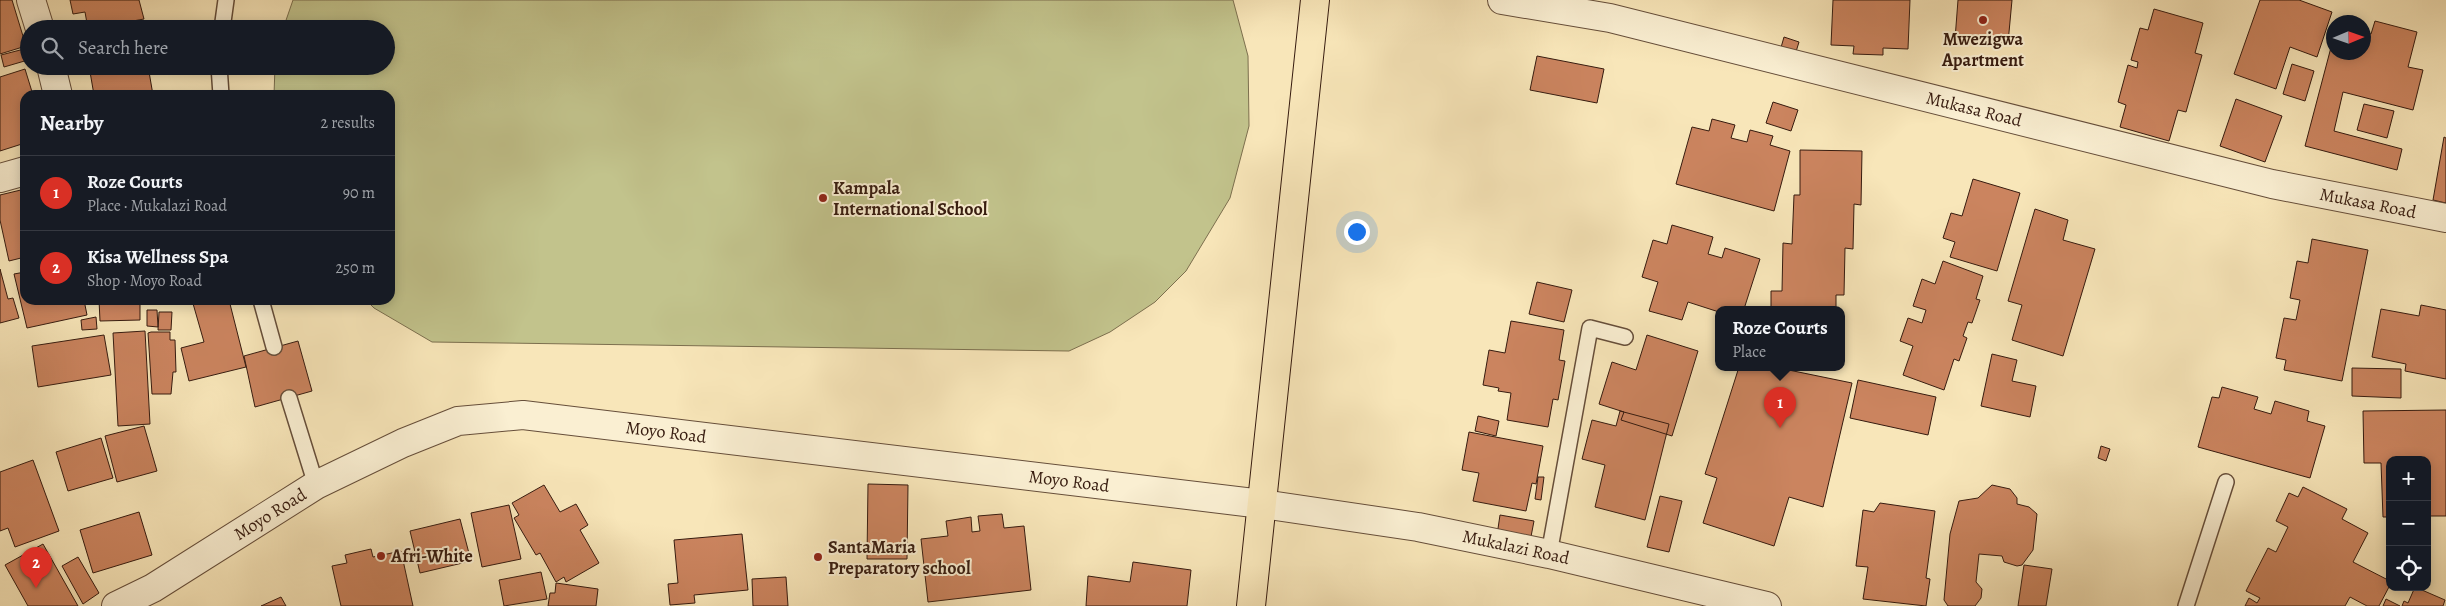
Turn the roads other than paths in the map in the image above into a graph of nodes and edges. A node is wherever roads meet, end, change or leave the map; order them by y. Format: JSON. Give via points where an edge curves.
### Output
{"nodes":[{"id":1,"x":31,"y":0,"type":"edge"},
{"id":2,"x":226,"y":0,"type":"edge"},
{"id":3,"x":1316,"y":0,"type":"edge"},
{"id":4,"x":1502,"y":0,"type":"edge"},
{"id":5,"x":37,"y":20,"type":"edge"},
{"id":6,"x":223,"y":20,"type":"edge"},
{"id":7,"x":53,"y":75,"type":"edge"},
{"id":8,"x":220,"y":75,"type":"edge"},
{"id":9,"x":57,"y":90,"type":"edge"},
{"id":10,"x":221,"y":90,"type":"edge"},
{"id":11,"x":20,"y":172,"type":"edge"},
{"id":12,"x":0,"y":178,"type":"edge"},
{"id":13,"x":2446,"y":218,"type":"edge"},
{"id":14,"x":262,"y":305,"type":"edge"},
{"id":15,"x":1624,"y":337,"type":"dead end"},
{"id":16,"x":274,"y":347,"type":"dead end"},
{"id":17,"x":289,"y":398,"type":"dead end"},
{"id":18,"x":2226,"y":482,"type":"dead end"},
{"id":19,"x":316,"y":485,"type":"junction"},
{"id":20,"x":1262,"y":504,"type":"junction"},
{"id":21,"x":1549,"y":554,"type":"junction"},
{"id":22,"x":153,"y":597,"type":"edge"},
{"id":23,"x":116,"y":606,"type":"edge"},
{"id":24,"x":1251,"y":606,"type":"edge"},
{"id":25,"x":1767,"y":606,"type":"edge"},
{"id":26,"x":2186,"y":606,"type":"edge"}],
"edges":[{"from":1,"to":5,"type":"street"},
{"from":2,"to":6,"type":"lane"},
{"from":3,"to":20,"type":"main road"},
{"from":4,"to":13,"type":"street","name":"Mukasa Road","via":[[1610,18],[2272,184]]},
{"from":7,"to":9,"type":"street"},
{"from":8,"to":10,"type":"lane"},
{"from":11,"to":12,"type":"street"},
{"from":14,"to":16,"type":"lane"},
{"from":15,"to":21,"type":"lane","via":[[1590,328]]},
{"from":17,"to":19,"type":"lane"},
{"from":18,"to":26,"type":"lane"},
{"from":19,"to":20,"type":"street","name":"Moyo Road","via":[[458,421],[523,415]]},
{"from":19,"to":22,"type":"street","name":"Moyo Road"},
{"from":20,"to":21,"type":"street","name":"Mukalazi Road","via":[[1418,527]]},
{"from":20,"to":24,"type":"main road"},
{"from":21,"to":25,"type":"street","name":"Mukalazi Road"},
{"from":22,"to":23,"type":"street","name":"Moyo Road"}]}
